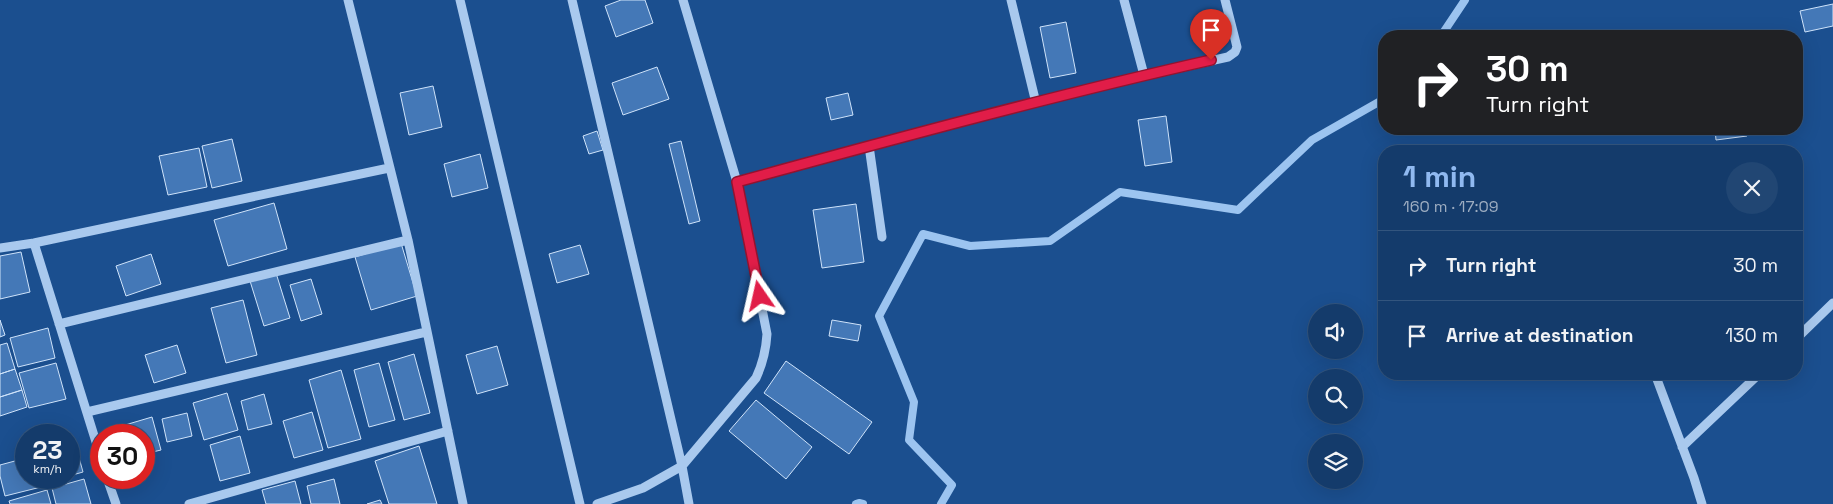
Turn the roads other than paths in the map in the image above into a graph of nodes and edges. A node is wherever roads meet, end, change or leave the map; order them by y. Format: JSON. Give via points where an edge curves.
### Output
{"nodes":[{"id":1,"x":348,"y":0,"type":"edge"},
{"id":2,"x":460,"y":0,"type":"edge"},
{"id":3,"x":572,"y":0,"type":"edge"},
{"id":4,"x":683,"y":0,"type":"edge"},
{"id":5,"x":1011,"y":0,"type":"edge"},
{"id":6,"x":1124,"y":0,"type":"edge"},
{"id":7,"x":1225,"y":0,"type":"edge"},
{"id":8,"x":1144,"y":75,"type":"junction"},
{"id":9,"x":1036,"y":103,"type":"junction"},
{"id":10,"x":869,"y":146,"type":"junction"},
{"id":11,"x":389,"y":168,"type":"junction"},
{"id":12,"x":737,"y":182,"type":"junction"},
{"id":13,"x":882,"y":237,"type":"dead end"},
{"id":14,"x":408,"y":240,"type":"junction"},
{"id":15,"x":34,"y":243,"type":"junction"},
{"id":16,"x":0,"y":248,"type":"edge"},
{"id":17,"x":1833,"y":303,"type":"edge"},
{"id":18,"x":59,"y":324,"type":"junction"},
{"id":19,"x":426,"y":332,"type":"junction"},
{"id":20,"x":1803,"y":332,"type":"edge"},
{"id":21,"x":1657,"y":380,"type":"edge"},
{"id":22,"x":1753,"y":380,"type":"edge"},
{"id":23,"x":87,"y":412,"type":"junction"},
{"id":24,"x":91,"y":424,"type":"edge"},
{"id":25,"x":448,"y":431,"type":"junction"},
{"id":26,"x":1682,"y":447,"type":"junction"},
{"id":27,"x":682,"y":466,"type":"junction"},
{"id":28,"x":111,"y":489,"type":"edge"},
{"id":29,"x":116,"y":504,"type":"edge"},
{"id":30,"x":190,"y":504,"type":"edge"},
{"id":31,"x":463,"y":504,"type":"edge"},
{"id":32,"x":580,"y":504,"type":"edge"},
{"id":33,"x":597,"y":504,"type":"edge"},
{"id":34,"x":689,"y":504,"type":"edge"},
{"id":35,"x":1702,"y":504,"type":"edge"}],
"edges":[{"from":1,"to":11,"type":"street"},
{"from":2,"to":32,"type":"street"},
{"from":3,"to":27,"type":"street"},
{"from":4,"to":12,"type":"street"},
{"from":5,"to":9,"type":"street"},
{"from":6,"to":8,"type":"street"},
{"from":7,"to":8,"type":"street","via":[[1236,52],[1228,57]]},
{"from":8,"to":9,"type":"street"},
{"from":9,"to":10,"type":"street"},
{"from":10,"to":12,"type":"street"},
{"from":10,"to":13,"type":"street"},
{"from":11,"to":14,"type":"street"},
{"from":11,"to":15,"type":"street"},
{"from":12,"to":27,"type":"street","via":[[767,334],[766,351],[756,378]]},
{"from":14,"to":18,"type":"street"},
{"from":14,"to":19,"type":"street"},
{"from":15,"to":16,"type":"street"},
{"from":15,"to":18,"type":"street"},
{"from":17,"to":20,"type":"street"},
{"from":18,"to":23,"type":"street"},
{"from":19,"to":23,"type":"street"},
{"from":19,"to":25,"type":"street"},
{"from":21,"to":26,"type":"street"},
{"from":22,"to":26,"type":"street"},
{"from":23,"to":24,"type":"street"},
{"from":25,"to":30,"type":"street"},
{"from":25,"to":31,"type":"street"},
{"from":26,"to":35,"type":"street"},
{"from":27,"to":33,"type":"street","via":[[643,488]]},
{"from":27,"to":34,"type":"street"},
{"from":28,"to":29,"type":"street"}]}
